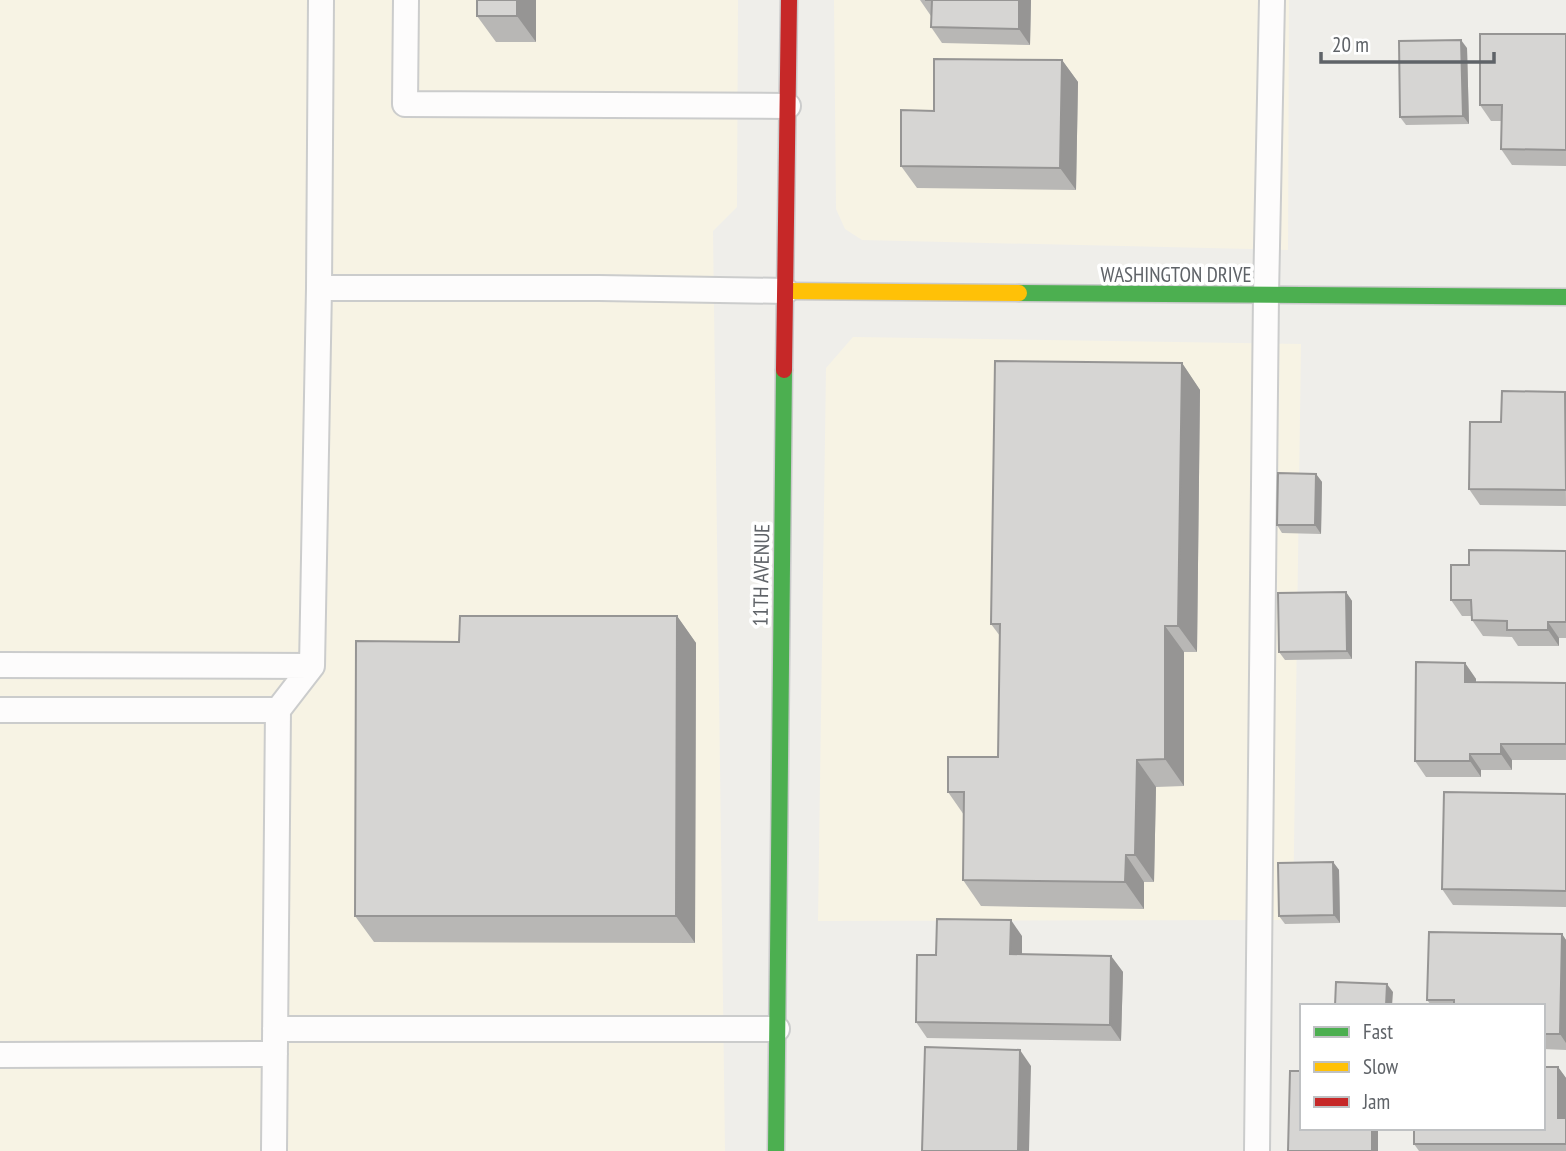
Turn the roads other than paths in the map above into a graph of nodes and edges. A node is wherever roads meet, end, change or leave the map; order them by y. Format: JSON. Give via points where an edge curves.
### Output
{"nodes":[{"id":1,"x":321,"y":0,"type":"edge"},
{"id":2,"x":405,"y":0,"type":"edge"},
{"id":3,"x":789,"y":0,"type":"edge"},
{"id":4,"x":1272,"y":0,"type":"edge"},
{"id":5,"x":788,"y":106,"type":"junction"},
{"id":6,"x":319,"y":288,"type":"junction"},
{"id":7,"x":786,"y":292,"type":"junction"},
{"id":8,"x":1266,"y":295,"type":"junction"},
{"id":9,"x":1566,"y":297,"type":"edge"},
{"id":10,"x":0,"y":665,"type":"edge"},
{"id":11,"x":312,"y":666,"type":"junction"},
{"id":12,"x":0,"y":710,"type":"edge"},
{"id":13,"x":278,"y":710,"type":"junction"},
{"id":14,"x":777,"y":1029,"type":"junction"},
{"id":15,"x":275,"y":1042,"type":"junction"},
{"id":16,"x":0,"y":1055,"type":"edge"},
{"id":17,"x":274,"y":1151,"type":"edge"},
{"id":18,"x":776,"y":1151,"type":"edge"},
{"id":19,"x":1257,"y":1151,"type":"edge"}],
"edges":[{"from":1,"to":6,"type":"lane"},
{"from":2,"to":5,"type":"lane","via":[[405,104]]},
{"from":3,"to":5,"type":"main road","name":"11TH AVENUE"},
{"from":4,"to":8,"type":"lane"},
{"from":5,"to":7,"type":"main road","name":"11TH AVENUE"},
{"from":6,"to":7,"type":"lane"},
{"from":6,"to":11,"type":"lane"},
{"from":7,"to":8,"type":"main road","name":"WASHINGTON DRIVE"},
{"from":7,"to":14,"type":"main road","name":"11TH AVENUE"},
{"from":8,"to":9,"type":"main road","name":"WASHINGTON DRIVE"},
{"from":8,"to":19,"type":"lane"},
{"from":10,"to":11,"type":"lane"},
{"from":11,"to":13,"type":"lane"},
{"from":12,"to":13,"type":"lane"},
{"from":13,"to":15,"type":"lane"},
{"from":14,"to":15,"type":"lane"},
{"from":14,"to":18,"type":"main road","name":"11TH AVENUE"},
{"from":15,"to":16,"type":"lane"},
{"from":15,"to":17,"type":"lane"}]}
